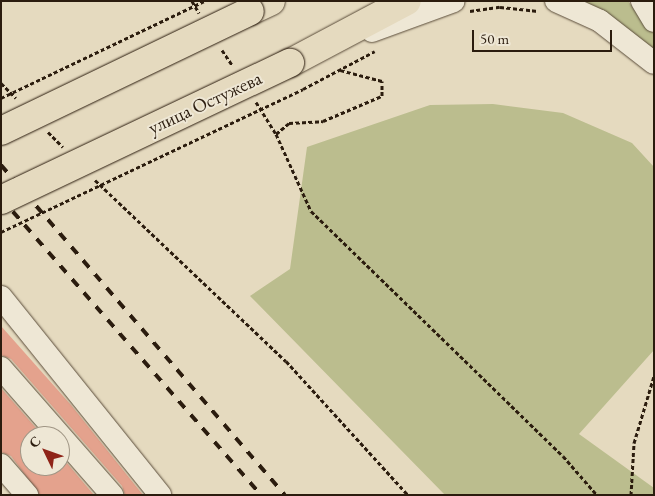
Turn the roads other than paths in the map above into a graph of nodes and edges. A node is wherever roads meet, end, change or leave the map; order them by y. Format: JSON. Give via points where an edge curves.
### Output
{"nodes":[{"id":1,"x":407,"y":1,"type":"edge"},
{"id":2,"x":642,"y":1,"type":"edge"},
{"id":3,"x":263,"y":5,"type":"edge"},
{"id":4,"x":457,"y":7,"type":"edge"},
{"id":5,"x":551,"y":8,"type":"edge"},
{"id":6,"x":654,"y":21,"type":"edge"},
{"id":7,"x":290,"y":63,"type":"junction"},
{"id":8,"x":654,"y":63,"type":"edge"},
{"id":9,"x":1,"y":130,"type":"edge"},
{"id":10,"x":1,"y":200,"type":"edge"},
{"id":11,"x":1,"y":297,"type":"edge"},
{"id":12,"x":1,"y":368,"type":"edge"},
{"id":13,"x":1,"y":465,"type":"edge"},
{"id":14,"x":27,"y":495,"type":"edge"},
{"id":15,"x":112,"y":495,"type":"edge"},
{"id":16,"x":160,"y":495,"type":"edge"}],
"edges":[{"from":1,"to":7,"type":"main road","name":"улица Остужева"},
{"from":2,"to":6,"type":"street"},
{"from":3,"to":9,"type":"main road","bridge":true},
{"from":4,"to":7,"type":"street"},
{"from":5,"to":8,"type":"street","via":[[600,21]]},
{"from":7,"to":10,"type":"main road","name":"улица Остужева","bridge":true},
{"from":11,"to":16,"type":"street"},
{"from":12,"to":15,"type":"street"},
{"from":13,"to":14,"type":"street"}]}
